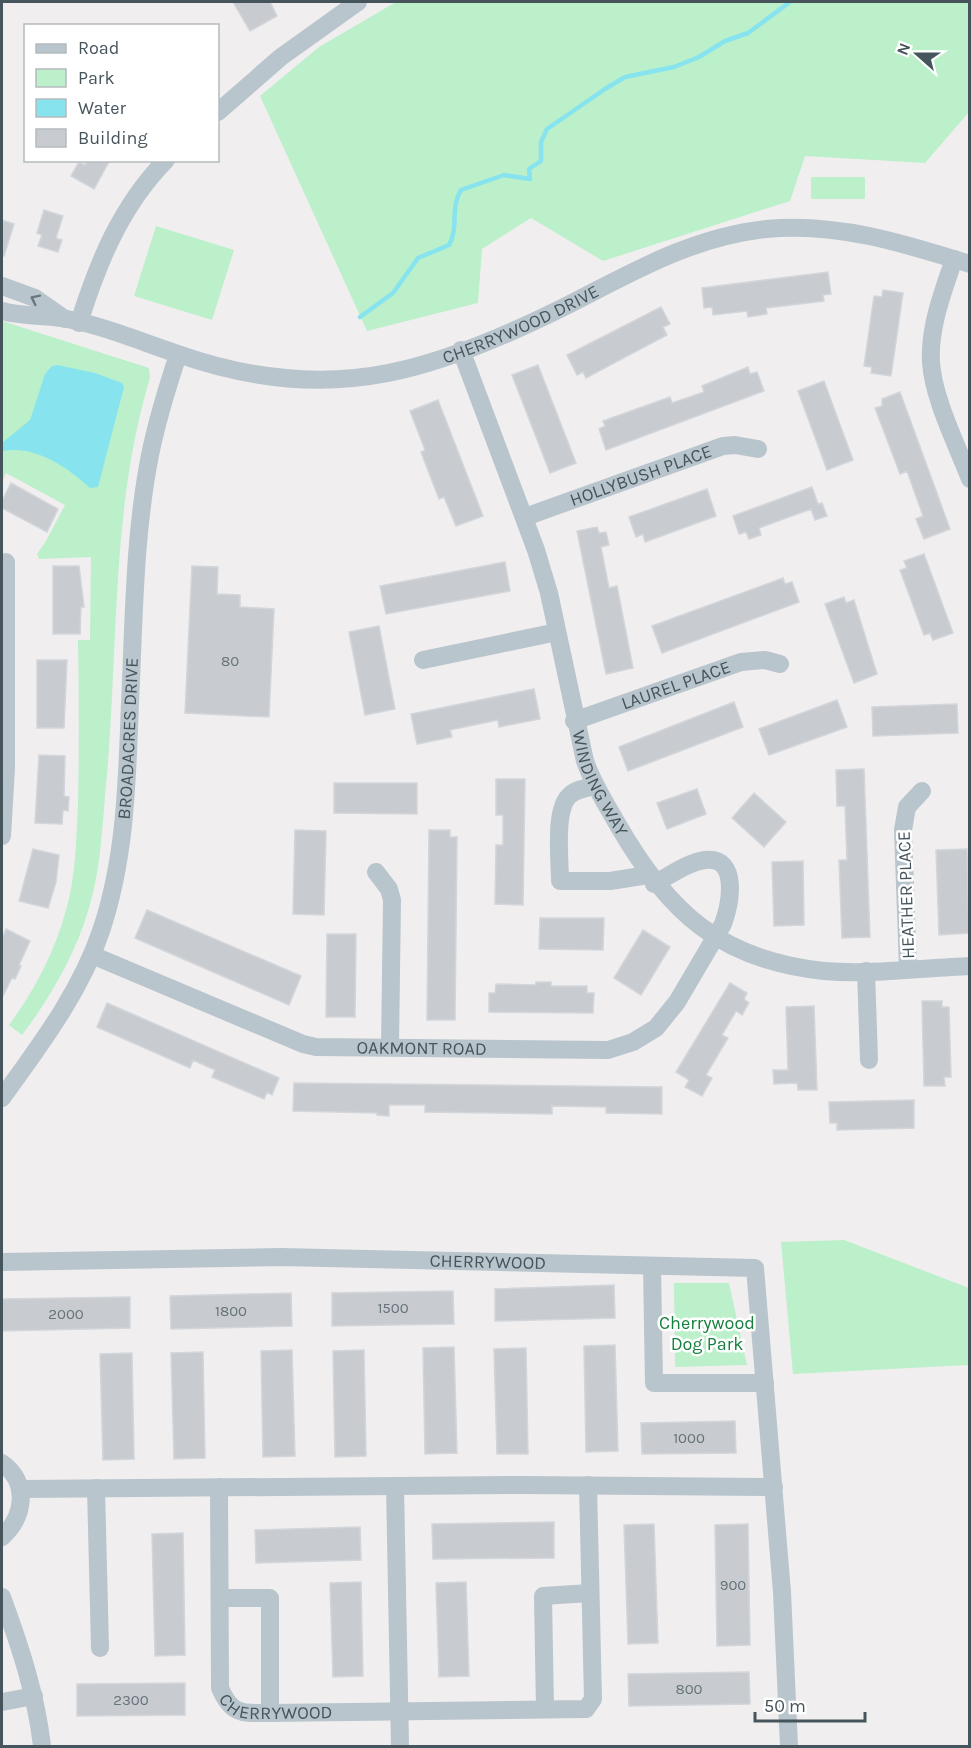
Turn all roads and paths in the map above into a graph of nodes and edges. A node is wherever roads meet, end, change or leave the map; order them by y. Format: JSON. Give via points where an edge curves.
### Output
{"nodes":[{"id":1,"x":358,"y":2,"type":"edge"},
{"id":2,"x":219,"y":111,"type":"edge"},
{"id":3,"x":164,"y":162,"type":"edge"},
{"id":4,"x":962,"y":262,"type":"edge"},
{"id":5,"x":2,"y":286,"type":"edge"},
{"id":6,"x":2,"y":311,"type":"edge"},
{"id":7,"x":72,"y":321,"type":"junction"},
{"id":8,"x":461,"y":350,"type":"junction"},
{"id":9,"x":178,"y":355,"type":"junction"},
{"id":10,"x":758,"y":449,"type":"dead end"},
{"id":11,"x":969,"y":479,"type":"edge"},
{"id":12,"x":525,"y":518,"type":"junction"},
{"id":13,"x":6,"y":562,"type":"dead end"},
{"id":14,"x":557,"y":632,"type":"junction"},
{"id":15,"x":423,"y":660,"type":"dead end"},
{"id":16,"x":780,"y":664,"type":"dead end"},
{"id":17,"x":574,"y":721,"type":"junction"},
{"id":18,"x":595,"y":786,"type":"junction"},
{"id":19,"x":922,"y":791,"type":"dead end"},
{"id":20,"x":2,"y":836,"type":"edge"},
{"id":21,"x":376,"y":872,"type":"dead end"},
{"id":22,"x":651,"y":879,"type":"junction"},
{"id":23,"x":715,"y":936,"type":"junction"},
{"id":24,"x":92,"y":956,"type":"junction"},
{"id":25,"x":969,"y":966,"type":"edge"},
{"id":26,"x":908,"y":968,"type":"junction"},
{"id":27,"x":866,"y":971,"type":"junction"},
{"id":28,"x":390,"y":1047,"type":"junction"},
{"id":29,"x":869,"y":1060,"type":"dead end"},
{"id":30,"x":2,"y":1098,"type":"edge"},
{"id":31,"x":2,"y":1262,"type":"edge"},
{"id":32,"x":651,"y":1266,"type":"junction"},
{"id":33,"x":765,"y":1383,"type":"junction"},
{"id":34,"x":2,"y":1463,"type":"edge"},
{"id":35,"x":588,"y":1485,"type":"junction"},
{"id":36,"x":395,"y":1486,"type":"junction"},
{"id":37,"x":219,"y":1487,"type":"junction"},
{"id":38,"x":774,"y":1487,"type":"junction"},
{"id":39,"x":96,"y":1488,"type":"junction"},
{"id":40,"x":21,"y":1489,"type":"junction"},
{"id":41,"x":2,"y":1537,"type":"edge"},
{"id":42,"x":590,"y":1593,"type":"junction"},
{"id":43,"x":2,"y":1597,"type":"edge"},
{"id":44,"x":221,"y":1598,"type":"junction"},
{"id":45,"x":100,"y":1648,"type":"dead end"},
{"id":46,"x":34,"y":1696,"type":"junction"},
{"id":47,"x":2,"y":1701,"type":"edge"},
{"id":48,"x":545,"y":1709,"type":"junction"},
{"id":49,"x":399,"y":1712,"type":"junction"},
{"id":50,"x":270,"y":1713,"type":"junction"},
{"id":51,"x":42,"y":1746,"type":"edge"},
{"id":52,"x":400,"y":1746,"type":"edge"},
{"id":53,"x":789,"y":1746,"type":"edge"}],
"edges":[{"from":1,"to":2,"type":"street","via":[[281,57]]},
{"from":3,"to":7,"type":"street","via":[[141,189],[104,251]]},
{"from":4,"to":8,"type":"street","name":"CHERRYWOOD DRIVE","via":[[882,238],[837,230],[782,228],[737,233],[670,253],[556,311]]},
{"from":4,"to":11,"type":"street","via":[[934,324],[931,362],[935,385]]},
{"from":7,"to":5,"type":"street","name":"CHERRYWOOD DRIVE","one_way":true,"via":[[35,298]]},
{"from":6,"to":7,"type":"street","name":"CHERRYWOOD DRIVE"},
{"from":7,"to":9,"type":"street","name":"CHERRYWOOD DRIVE"},
{"from":8,"to":9,"type":"street","name":"CHERRYWOOD DRIVE","via":[[403,369],[338,379],[264,377]]},
{"from":8,"to":12,"type":"street","name":"WINDING WAY"},
{"from":9,"to":24,"type":"street","name":"BROADACRES DRIVE","via":[[153,439],[140,528],[120,858]]},
{"from":10,"to":12,"type":"street","name":"HOLLYBUSH PLACE","via":[[735,445],[717,448]]},
{"from":12,"to":14,"type":"street","name":"WINDING WAY"},
{"from":13,"to":20,"type":"street","via":[[6,768]]},
{"from":14,"to":15,"type":"street"},
{"from":14,"to":17,"type":"street","name":"WINDING WAY"},
{"from":16,"to":17,"type":"street","name":"LAUREL PLACE","via":[[765,660],[741,662]]},
{"from":17,"to":18,"type":"street","name":"WINDING WAY"},
{"from":18,"to":22,"type":"street","name":"WINDING WAY"},
{"from":18,"to":22,"type":"street","via":[[573,793],[564,804],[560,821],[560,880]]},
{"from":19,"to":26,"type":"street","name":"HEATHER PLACE","via":[[908,807],[903,830]]},
{"from":21,"to":28,"type":"street","via":[[392,900]]},
{"from":22,"to":23,"type":"street","name":"WINDING WAY","via":[[688,916]]},
{"from":22,"to":23,"type":"street","name":"OAKMONT ROAD","via":[[699,861],[713,860],[723,866],[729,876],[730,898]]},
{"from":23,"to":27,"type":"street","name":"WINDING WAY","via":[[777,963],[826,971]]},
{"from":23,"to":28,"type":"street","name":"OAKMONT ROAD","via":[[667,1016],[646,1035],[622,1047]]},
{"from":24,"to":28,"type":"street","name":"OAKMONT ROAD","via":[[289,1040],[316,1047]]},
{"from":24,"to":30,"type":"street","name":"BROADACRES DRIVE","via":[[56,1022]]},
{"from":25,"to":26,"type":"street","name":"WINDING WAY"},
{"from":26,"to":27,"type":"street","name":"WINDING WAY"},
{"from":27,"to":29,"type":"street"},
{"from":31,"to":32,"type":"street","name":"CHERRYWOOD","via":[[281,1257]]},
{"from":32,"to":33,"type":"street","name":"CHERRYWOOD","via":[[755,1268]]},
{"from":32,"to":33,"type":"street","via":[[654,1383]]},
{"from":33,"to":38,"type":"street","name":"CHERRYWOOD"},
{"from":34,"to":40,"type":"street","via":[[16,1476]]},
{"from":35,"to":36,"type":"street"},
{"from":35,"to":38,"type":"street"},
{"from":35,"to":42,"type":"street","name":"CHERRYWOOD"},
{"from":36,"to":37,"type":"street"},
{"from":36,"to":49,"type":"street"},
{"from":37,"to":39,"type":"street"},
{"from":37,"to":44,"type":"street","name":"CHERRYWOOD"},
{"from":38,"to":53,"type":"street","name":"CHERRYWOOD"},
{"from":39,"to":40,"type":"street"},
{"from":39,"to":45,"type":"street"},
{"from":40,"to":41,"type":"street","via":[[22,1503],[17,1516]]},
{"from":42,"to":48,"type":"street","name":"CHERRYWOOD","via":[[593,1699],[586,1709]]},
{"from":42,"to":48,"type":"street","via":[[543,1596]]},
{"from":43,"to":46,"type":"street"},
{"from":44,"to":50,"type":"street","name":"CHERRYWOOD","via":[[220,1688],[226,1703],[239,1713]]},
{"from":44,"to":50,"type":"street","via":[[270,1598]]},
{"from":46,"to":47,"type":"street"},
{"from":46,"to":51,"type":"street"},
{"from":48,"to":49,"type":"street","name":"CHERRYWOOD"},
{"from":49,"to":50,"type":"street","name":"CHERRYWOOD"},
{"from":49,"to":52,"type":"street"}]}
